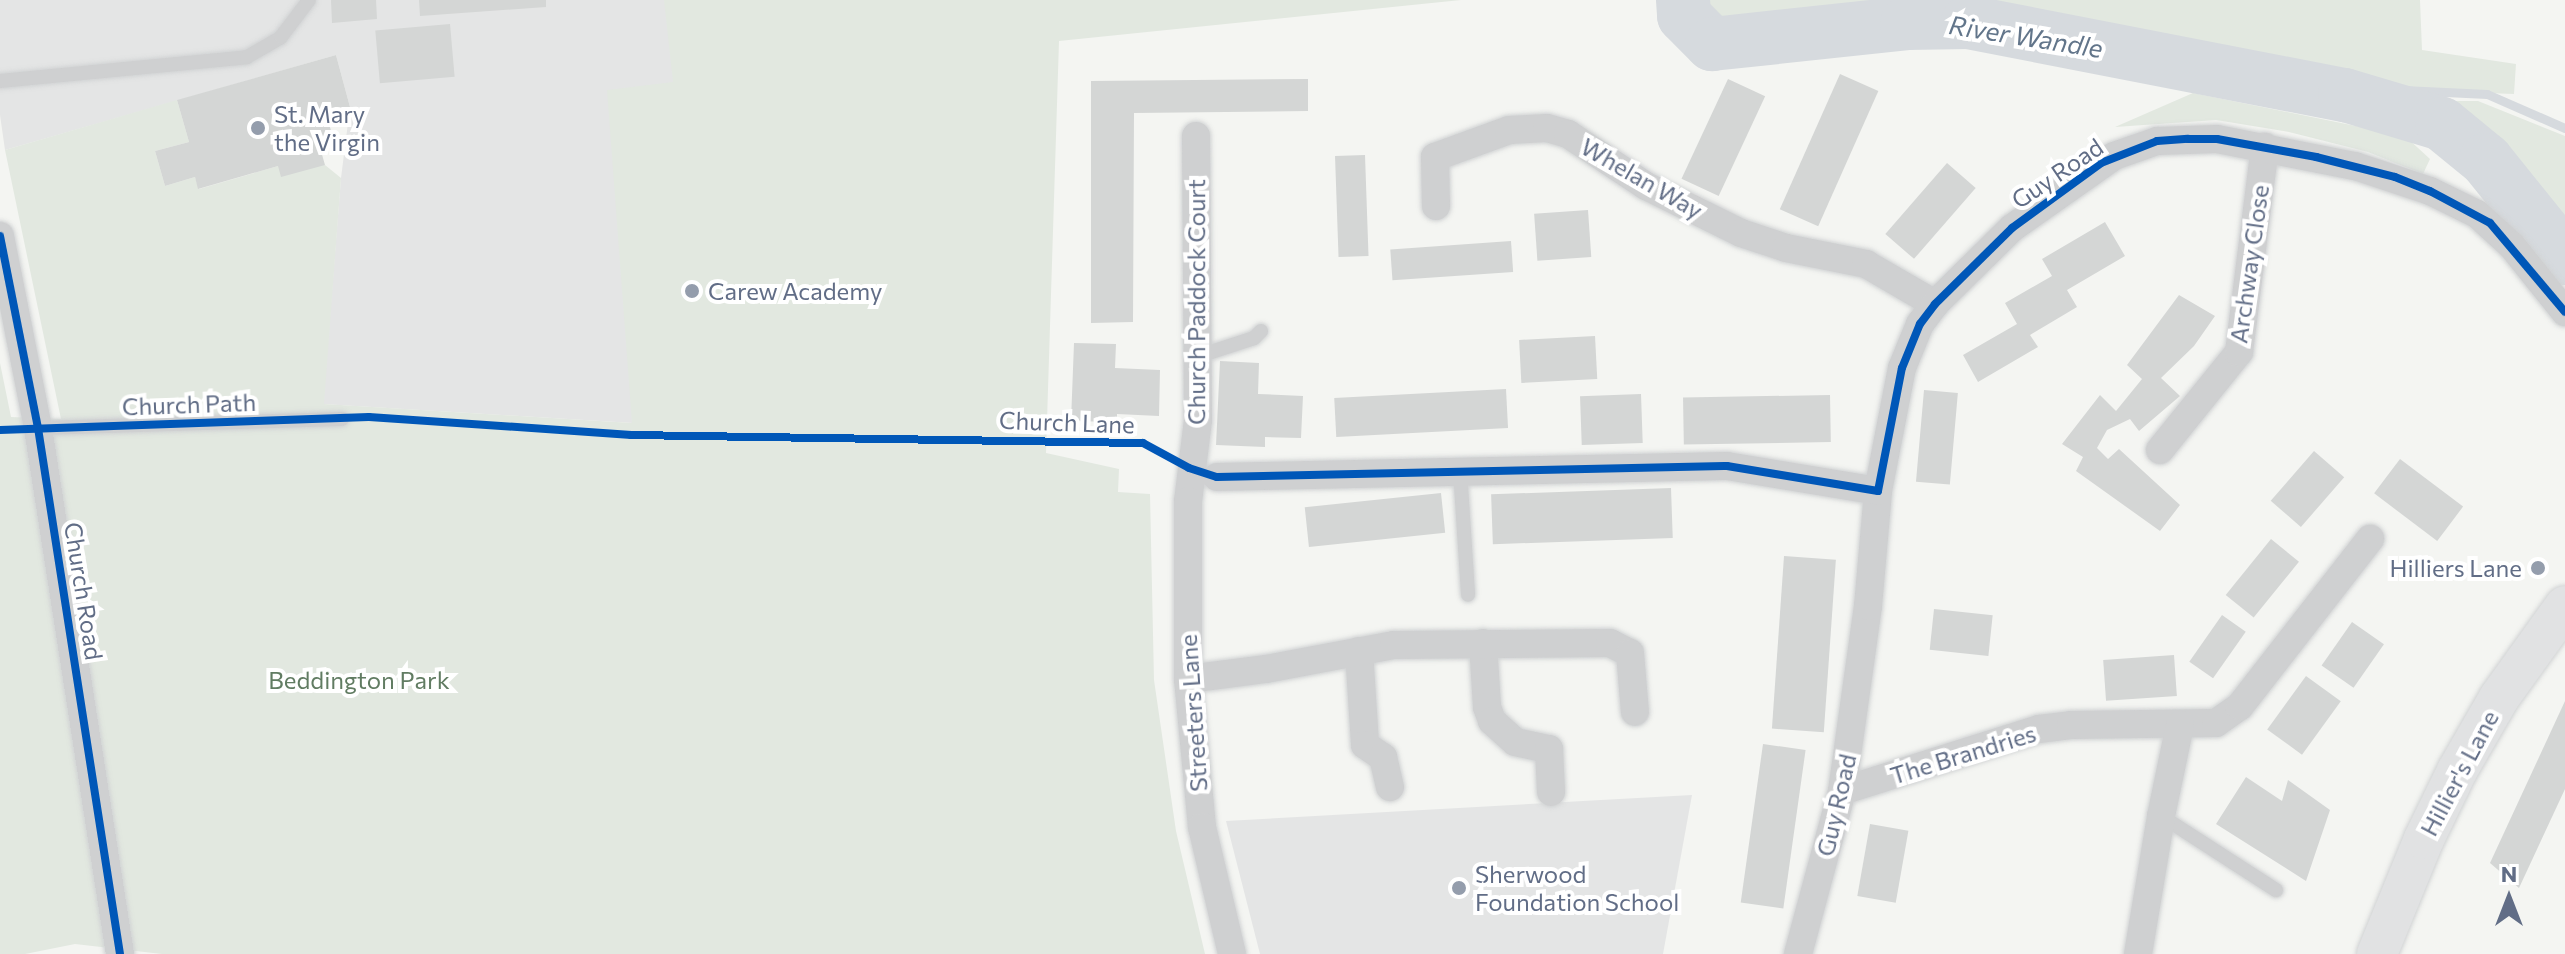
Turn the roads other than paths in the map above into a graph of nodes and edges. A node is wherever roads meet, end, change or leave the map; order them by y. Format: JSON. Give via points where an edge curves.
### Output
{"nodes":[{"id":1,"x":309,"y":0,"type":"edge"},
{"id":2,"x":0,"y":81,"type":"edge"},
{"id":3,"x":1196,"y":136,"type":"dead end"},
{"id":4,"x":2265,"y":147,"type":"junction"},
{"id":5,"x":1436,"y":206,"type":"dead end"},
{"id":6,"x":0,"y":236,"type":"edge"},
{"id":7,"x":1935,"y":304,"type":"junction"},
{"id":8,"x":2565,"y":312,"type":"edge"},
{"id":9,"x":1261,"y":331,"type":"dead end"},
{"id":10,"x":1199,"y":356,"type":"junction"},
{"id":11,"x":342,"y":419,"type":"dead end"},
{"id":12,"x":38,"y":428,"type":"junction"},
{"id":13,"x":2160,"y":450,"type":"dead end"},
{"id":14,"x":1189,"y":468,"type":"junction"},
{"id":15,"x":1460,"y":469,"type":"junction"},
{"id":16,"x":1217,"y":477,"type":"joint"},
{"id":17,"x":1878,"y":491,"type":"junction"},
{"id":18,"x":2370,"y":539,"type":"dead end"},
{"id":19,"x":1468,"y":595,"type":"dead end"},
{"id":20,"x":2565,"y":606,"type":"edge"},
{"id":21,"x":1483,"y":643,"type":"junction"},
{"id":22,"x":1359,"y":651,"type":"junction"},
{"id":23,"x":1188,"y":679,"type":"junction"},
{"id":24,"x":1635,"y":712,"type":"dead end"},
{"id":25,"x":2180,"y":725,"type":"junction"},
{"id":26,"x":1390,"y":787,"type":"dead end"},
{"id":27,"x":1842,"y":791,"type":"junction"},
{"id":28,"x":1551,"y":792,"type":"dead end"},
{"id":29,"x":2161,"y":816,"type":"junction"},
{"id":30,"x":2276,"y":890,"type":"dead end"},
{"id":31,"x":2386,"y":951,"type":"edge"},
{"id":32,"x":120,"y":954,"type":"edge"},
{"id":33,"x":1232,"y":954,"type":"edge"},
{"id":34,"x":1798,"y":954,"type":"edge"},
{"id":35,"x":2138,"y":954,"type":"edge"}],
"edges":[{"from":1,"to":2,"type":"lane","via":[[281,37],[247,57]]},
{"from":3,"to":10,"type":"street","name":"Church Paddock Court"},
{"from":4,"to":7,"type":"street","name":"Guy Road","via":[[2188,139],[2157,141],[2114,156],[2012,228]]},
{"from":4,"to":8,"type":"street","name":"Guy Road","via":[[2395,177],[2477,214],[2512,246]]},
{"from":4,"to":13,"type":"street","name":"Archway Close","via":[[2239,352]]},
{"from":5,"to":7,"type":"street","name":"Whelan Way","via":[[1435,157],[1509,130],[1547,128],[1568,134],[1646,186],[1741,233],[1866,264]]},
{"from":6,"to":12,"type":"street","name":"Church Road"},
{"from":7,"to":17,"type":"street","name":"Guy Road","via":[[1920,324],[1902,368]]},
{"from":9,"to":10,"type":"lane"},
{"from":10,"to":14,"type":"street","name":"Church Paddock Court","via":[[1198,420]]},
{"from":11,"to":12,"type":"lane","name":"Church Path"},
{"from":12,"to":32,"type":"street","name":"Church Road"},
{"from":14,"to":16,"type":"lane"},
{"from":14,"to":23,"type":"street","name":"Streeters Lane"},
{"from":15,"to":16,"type":"street"},
{"from":15,"to":17,"type":"street","via":[[1727,466]]},
{"from":15,"to":19,"type":"lane"},
{"from":17,"to":27,"type":"street","name":"Guy Road"},
{"from":18,"to":25,"type":"street","name":"The Brandries","via":[[2240,706],[2216,723]]},
{"from":20,"to":31,"type":"main road","name":"Hillier's Lane","via":[[2499,698],[2457,771],[2424,839]]},
{"from":21,"to":22,"type":"street"},
{"from":21,"to":24,"type":"street","via":[[1623,646],[1633,665]]},
{"from":21,"to":28,"type":"street","via":[[1492,721],[1515,742],[1549,749]]},
{"from":22,"to":23,"type":"street"},
{"from":22,"to":26,"type":"street","via":[[1365,745],[1383,757]]},
{"from":23,"to":33,"type":"street","name":"Streeters Lane","via":[[1202,827]]},
{"from":25,"to":27,"type":"street","name":"The Brandries","via":[[2039,729]]},
{"from":25,"to":29,"type":"street"},
{"from":27,"to":34,"type":"street","name":"Guy Road"},
{"from":29,"to":30,"type":"lane"},
{"from":29,"to":35,"type":"street"}]}
